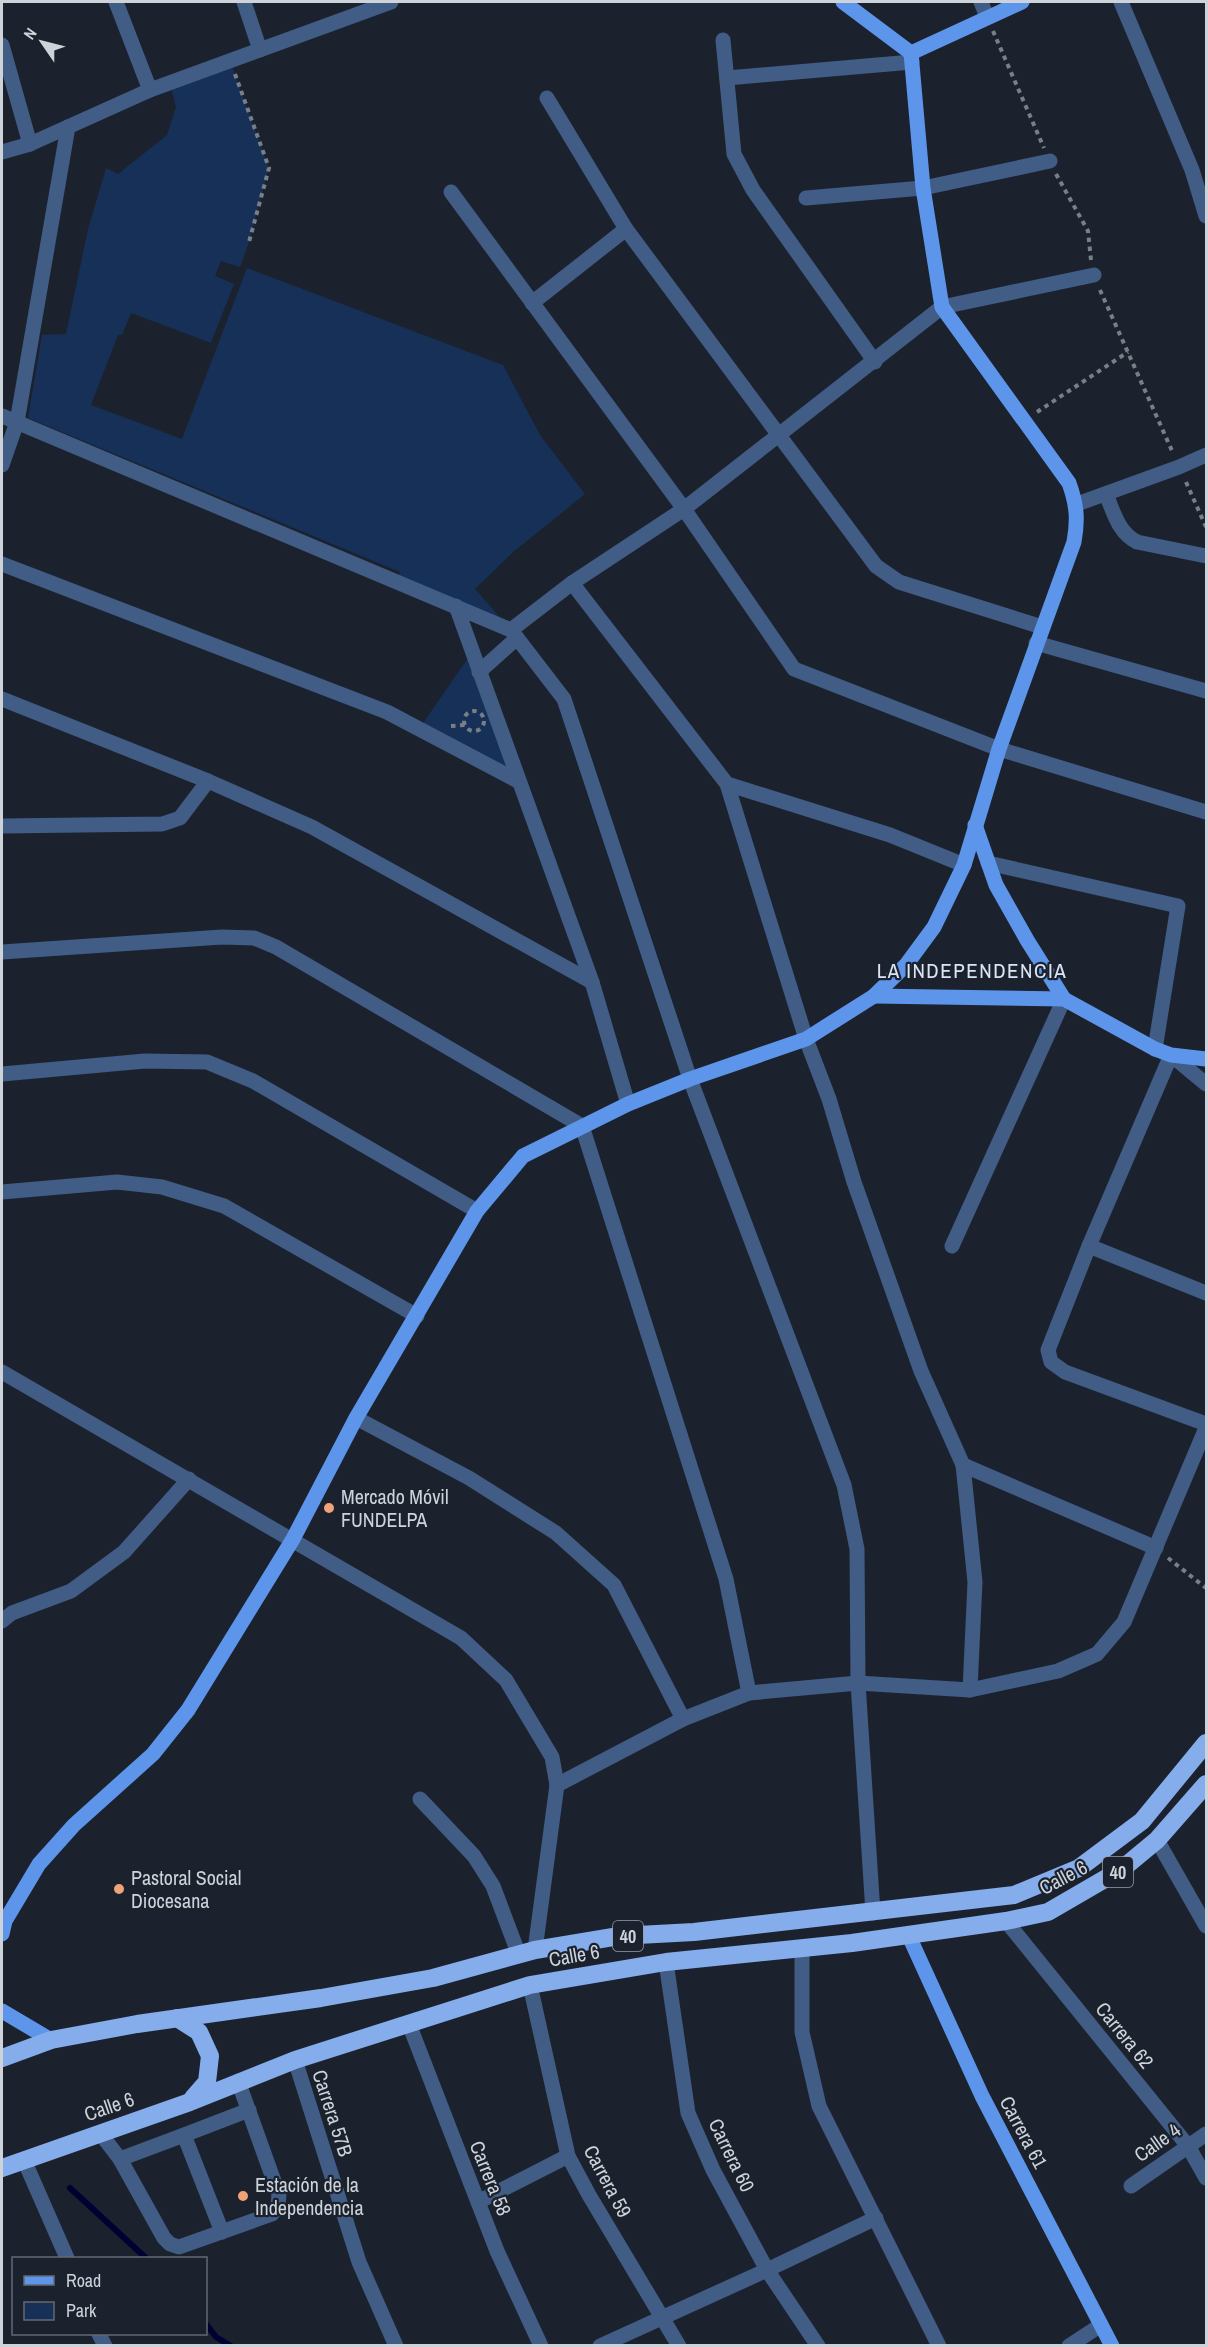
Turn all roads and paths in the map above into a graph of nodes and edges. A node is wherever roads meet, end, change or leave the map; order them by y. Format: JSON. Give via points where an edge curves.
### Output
{"nodes":[{"id":1,"x":116,"y":2,"type":"edge"},
{"id":2,"x":244,"y":2,"type":"edge"},
{"id":3,"x":843,"y":2,"type":"edge"},
{"id":4,"x":981,"y":2,"type":"edge"},
{"id":5,"x":1022,"y":2,"type":"edge"},
{"id":6,"x":1121,"y":2,"type":"edge"},
{"id":7,"x":385,"y":3,"type":"edge"},
{"id":8,"x":987,"y":17,"type":"junction"},
{"id":9,"x":723,"y":40,"type":"dead end"},
{"id":10,"x":2,"y":45,"type":"edge"},
{"id":11,"x":260,"y":50,"type":"junction"},
{"id":12,"x":911,"y":58,"type":"junction"},
{"id":13,"x":230,"y":61,"type":"junction"},
{"id":14,"x":727,"y":78,"type":"junction"},
{"id":15,"x":150,"y":90,"type":"junction"},
{"id":16,"x":547,"y":98,"type":"dead end"},
{"id":17,"x":68,"y":127,"type":"junction"},
{"id":18,"x":30,"y":144,"type":"junction"},
{"id":19,"x":2,"y":152,"type":"edge"},
{"id":20,"x":1050,"y":161,"type":"dead end"},
{"id":21,"x":923,"y":188,"type":"junction"},
{"id":22,"x":452,"y":192,"type":"dead end"},
{"id":23,"x":806,"y":198,"type":"dead end"},
{"id":24,"x":1206,"y":216,"type":"edge"},
{"id":25,"x":626,"y":229,"type":"junction"},
{"id":26,"x":249,"y":242,"type":"dead end"},
{"id":27,"x":1094,"y":275,"type":"dead end"},
{"id":28,"x":532,"y":303,"type":"junction"},
{"id":29,"x":942,"y":307,"type":"junction"},
{"id":30,"x":1128,"y":352,"type":"dead end"},
{"id":31,"x":875,"y":362,"type":"junction"},
{"id":32,"x":2,"y":416,"type":"edge"},
{"id":33,"x":1024,"y":420,"type":"junction"},
{"id":34,"x":17,"y":422,"type":"junction"},
{"id":35,"x":780,"y":434,"type":"junction"},
{"id":36,"x":1206,"y":455,"type":"edge"},
{"id":37,"x":2,"y":465,"type":"edge"},
{"id":38,"x":1106,"y":494,"type":"junction"},
{"id":39,"x":1077,"y":504,"type":"junction"},
{"id":40,"x":684,"y":509,"type":"junction"},
{"id":41,"x":1206,"y":556,"type":"edge"},
{"id":42,"x":2,"y":564,"type":"edge"},
{"id":43,"x":572,"y":583,"type":"junction"},
{"id":44,"x":456,"y":606,"type":"junction"},
{"id":45,"x":1042,"y":627,"type":"junction"},
{"id":46,"x":514,"y":634,"type":"junction"},
{"id":47,"x":1036,"y":643,"type":"junction"},
{"id":48,"x":479,"y":672,"type":"junction"},
{"id":49,"x":1206,"y":691,"type":"edge"},
{"id":50,"x":2,"y":699,"type":"edge"},
{"id":51,"x":481,"y":715,"type":"joint"},
{"id":52,"x":999,"y":749,"type":"junction"},
{"id":53,"x":518,"y":781,"type":"junction"},
{"id":54,"x":208,"y":782,"type":"junction"},
{"id":55,"x":727,"y":784,"type":"junction"},
{"id":56,"x":1206,"y":812,"type":"edge"},
{"id":57,"x":975,"y":825,"type":"junction"},
{"id":58,"x":2,"y":826,"type":"edge"},
{"id":59,"x":988,"y":863,"type":"junction"},
{"id":60,"x":964,"y":865,"type":"junction"},
{"id":61,"x":2,"y":952,"type":"edge"},
{"id":62,"x":592,"y":982,"type":"junction"},
{"id":63,"x":874,"y":996,"type":"junction"},
{"id":64,"x":1064,"y":999,"type":"junction"},
{"id":65,"x":806,"y":1039,"type":"junction"},
{"id":66,"x":1155,"y":1049,"type":"junction"},
{"id":67,"x":1171,"y":1055,"type":"junction"},
{"id":68,"x":1206,"y":1059,"type":"edge"},
{"id":69,"x":2,"y":1074,"type":"edge"},
{"id":70,"x":690,"y":1079,"type":"junction"},
{"id":71,"x":1206,"y":1084,"type":"edge"},
{"id":72,"x":628,"y":1104,"type":"junction"},
{"id":73,"x":582,"y":1126,"type":"junction"},
{"id":74,"x":2,"y":1192,"type":"edge"},
{"id":75,"x":477,"y":1211,"type":"junction"},
{"id":76,"x":952,"y":1246,"type":"dead end"},
{"id":77,"x":1089,"y":1246,"type":"junction"},
{"id":78,"x":1206,"y":1293,"type":"edge"},
{"id":79,"x":417,"y":1316,"type":"junction"},
{"id":80,"x":2,"y":1372,"type":"edge"},
{"id":81,"x":356,"y":1418,"type":"junction"},
{"id":82,"x":1206,"y":1426,"type":"edge"},
{"id":83,"x":963,"y":1465,"type":"junction"},
{"id":84,"x":189,"y":1479,"type":"junction"},
{"id":85,"x":293,"y":1539,"type":"junction"},
{"id":86,"x":1156,"y":1548,"type":"junction"},
{"id":87,"x":1206,"y":1588,"type":"edge"},
{"id":88,"x":2,"y":1621,"type":"edge"},
{"id":89,"x":858,"y":1683,"type":"junction"},
{"id":90,"x":970,"y":1690,"type":"junction"},
{"id":91,"x":749,"y":1693,"type":"junction"},
{"id":92,"x":683,"y":1719,"type":"junction"},
{"id":93,"x":1206,"y":1743,"type":"edge"},
{"id":94,"x":1206,"y":1784,"type":"edge"},
{"id":95,"x":558,"y":1785,"type":"junction"},
{"id":96,"x":420,"y":1799,"type":"dead end"},
{"id":97,"x":1157,"y":1840,"type":"junction"},
{"id":98,"x":873,"y":1913,"type":"junction"},
{"id":99,"x":1006,"y":1921,"type":"junction"},
{"id":100,"x":1206,"y":1926,"type":"edge"},
{"id":101,"x":2,"y":1934,"type":"edge"},
{"id":102,"x":908,"y":1934,"type":"junction"},
{"id":103,"x":802,"y":1948,"type":"junction"},
{"id":104,"x":527,"y":1953,"type":"junction"},
{"id":105,"x":666,"y":1962,"type":"junction"},
{"id":106,"x":530,"y":1985,"type":"junction"},
{"id":107,"x":2,"y":2011,"type":"edge"},
{"id":108,"x":177,"y":2018,"type":"junction"},
{"id":109,"x":409,"y":2024,"type":"junction"},
{"id":110,"x":51,"y":2040,"type":"junction"},
{"id":111,"x":2,"y":2058,"type":"edge"},
{"id":112,"x":295,"y":2060,"type":"junction"},
{"id":113,"x":238,"y":2081,"type":"junction"},
{"id":114,"x":190,"y":2102,"type":"junction"},
{"id":115,"x":249,"y":2110,"type":"junction"},
{"id":116,"x":100,"y":2133,"type":"junction"},
{"id":117,"x":1206,"y":2133,"type":"edge"},
{"id":118,"x":184,"y":2135,"type":"junction"},
{"id":119,"x":1188,"y":2146,"type":"junction"},
{"id":120,"x":568,"y":2156,"type":"junction"},
{"id":121,"x":120,"y":2159,"type":"junction"},
{"id":122,"x":24,"y":2160,"type":"junction"},
{"id":123,"x":2,"y":2168,"type":"edge"},
{"id":124,"x":1206,"y":2178,"type":"edge"},
{"id":125,"x":1131,"y":2186,"type":"dead end"},
{"id":126,"x":478,"y":2202,"type":"junction"},
{"id":127,"x":876,"y":2218,"type":"junction"},
{"id":128,"x":222,"y":2232,"type":"junction"},
{"id":129,"x":66,"y":2257,"type":"edge"},
{"id":130,"x":767,"y":2270,"type":"junction"},
{"id":131,"x":661,"y":2318,"type":"junction"},
{"id":132,"x":1101,"y":2325,"type":"junction"},
{"id":133,"x":396,"y":2346,"type":"edge"},
{"id":134,"x":541,"y":2346,"type":"edge"},
{"id":135,"x":600,"y":2346,"type":"edge"},
{"id":136,"x":679,"y":2346,"type":"edge"},
{"id":137,"x":818,"y":2346,"type":"edge"},
{"id":138,"x":939,"y":2346,"type":"edge"},
{"id":139,"x":1069,"y":2346,"type":"edge"},
{"id":140,"x":1112,"y":2346,"type":"edge"}],
"edges":[{"from":1,"to":15,"type":"street"},
{"from":2,"to":11,"type":"street"},
{"from":3,"to":12,"type":"main road"},
{"from":4,"to":8,"type":"street"},
{"from":5,"to":8,"type":"main road"},
{"from":6,"to":24,"type":"street","via":[[1191,170]]},
{"from":7,"to":11,"type":"street"},
{"from":8,"to":12,"type":"main road"},
{"from":9,"to":14,"type":"street"},
{"from":10,"to":18,"type":"street"},
{"from":11,"to":13,"type":"street"},
{"from":12,"to":14,"type":"street"},
{"from":12,"to":21,"type":"main road"},
{"from":13,"to":15,"type":"street"},
{"from":13,"to":26,"type":"path","via":[[269,168]]},
{"from":14,"to":31,"type":"street","via":[[734,154],[753,190]]},
{"from":15,"to":17,"type":"street"},
{"from":16,"to":25,"type":"street"},
{"from":17,"to":18,"type":"street"},
{"from":17,"to":34,"type":"street"},
{"from":18,"to":19,"type":"street"},
{"from":20,"to":21,"type":"street"},
{"from":21,"to":23,"type":"street"},
{"from":21,"to":29,"type":"main road"},
{"from":22,"to":28,"type":"street"},
{"from":25,"to":28,"type":"street"},
{"from":25,"to":35,"type":"street"},
{"from":27,"to":29,"type":"street"},
{"from":28,"to":40,"type":"street"},
{"from":29,"to":31,"type":"street"},
{"from":29,"to":33,"type":"main road"},
{"from":30,"to":33,"type":"path"},
{"from":31,"to":35,"type":"street"},
{"from":32,"to":34,"type":"street"},
{"from":33,"to":39,"type":"main road","via":[[1069,483]]},
{"from":34,"to":37,"type":"street"},
{"from":34,"to":44,"type":"street"},
{"from":35,"to":40,"type":"street"},
{"from":35,"to":45,"type":"street","via":[[876,566],[899,582]]},
{"from":36,"to":38,"type":"street"},
{"from":38,"to":39,"type":"street"},
{"from":38,"to":41,"type":"street","via":[[1119,528],[1127,537]]},
{"from":39,"to":45,"type":"main road","via":[[1074,542]]},
{"from":40,"to":43,"type":"street"},
{"from":40,"to":52,"type":"street","via":[[794,669]]},
{"from":42,"to":53,"type":"street","via":[[387,712]]},
{"from":43,"to":46,"type":"street"},
{"from":43,"to":55,"type":"street"},
{"from":44,"to":46,"type":"street"},
{"from":44,"to":48,"type":"street"},
{"from":45,"to":47,"type":"main road"},
{"from":46,"to":48,"type":"street"},
{"from":46,"to":70,"type":"street","via":[[564,699]]},
{"from":47,"to":49,"type":"street"},
{"from":47,"to":52,"type":"main road"},
{"from":48,"to":53,"type":"street"},
{"from":50,"to":54,"type":"street"},
{"from":51,"to":51,"type":"path","via":[[470,712],[465,716],[465,725],[479,729]]},
{"from":52,"to":56,"type":"street"},
{"from":52,"to":57,"type":"main road"},
{"from":53,"to":62,"type":"street"},
{"from":54,"to":58,"type":"street","via":[[180,818],[162,824]]},
{"from":54,"to":62,"type":"street","via":[[312,827]]},
{"from":55,"to":60,"type":"street","via":[[890,836]]},
{"from":55,"to":65,"type":"street"},
{"from":57,"to":59,"type":"main road"},
{"from":57,"to":60,"type":"main road"},
{"from":59,"to":64,"type":"main road","via":[[1001,894]]},
{"from":59,"to":66,"type":"street","via":[[1178,906]]},
{"from":60,"to":63,"type":"main road","via":[[934,927],[906,965]]},
{"from":61,"to":73,"type":"street","via":[[254,938],[276,947]]},
{"from":62,"to":72,"type":"street"},
{"from":63,"to":64,"type":"main road"},
{"from":63,"to":65,"type":"main road"},
{"from":64,"to":66,"type":"main road"},
{"from":64,"to":76,"type":"street"},
{"from":65,"to":70,"type":"main road"},
{"from":65,"to":83,"type":"street","via":[[921,1371]]},
{"from":66,"to":67,"type":"main road"},
{"from":67,"to":68,"type":"main road"},
{"from":67,"to":71,"type":"street"},
{"from":67,"to":77,"type":"street"},
{"from":69,"to":75,"type":"street","via":[[145,1061],[207,1062],[254,1081]]},
{"from":70,"to":72,"type":"main road"},
{"from":70,"to":89,"type":"street","via":[[844,1485],[857,1549]]},
{"from":72,"to":73,"type":"main road"},
{"from":73,"to":75,"type":"main road","via":[[523,1156]]},
{"from":73,"to":91,"type":"street","via":[[726,1579]]},
{"from":74,"to":79,"type":"street","via":[[117,1182],[162,1188],[224,1206]]},
{"from":75,"to":79,"type":"main road"},
{"from":77,"to":78,"type":"street"},
{"from":77,"to":82,"type":"street","via":[[1048,1350],[1051,1362],[1065,1372]]},
{"from":79,"to":81,"type":"main road"},
{"from":80,"to":84,"type":"street"},
{"from":81,"to":85,"type":"main road"},
{"from":81,"to":92,"type":"street","via":[[469,1478],[556,1533],[614,1585]]},
{"from":82,"to":86,"type":"street"},
{"from":83,"to":86,"type":"street"},
{"from":83,"to":90,"type":"street","via":[[975,1582]]},
{"from":84,"to":85,"type":"street"},
{"from":84,"to":88,"type":"street","via":[[124,1552],[71,1591],[12,1613]]},
{"from":85,"to":95,"type":"street","via":[[461,1638],[499,1672],[552,1757]]},
{"from":85,"to":101,"type":"main road","via":[[188,1710],[153,1754],[74,1825],[39,1864],[5,1921]]},
{"from":86,"to":87,"type":"path"},
{"from":86,"to":90,"type":"street","via":[[1124,1622],[1097,1653],[1058,1671]]},
{"from":89,"to":90,"type":"street"},
{"from":89,"to":91,"type":"street"},
{"from":89,"to":98,"type":"street"},
{"from":91,"to":92,"type":"street"},
{"from":92,"to":95,"type":"street"},
{"from":93,"to":98,"type":"highway","name":"Calle 6","number":"40","via":[[1142,1821],[1079,1868],[1014,1895]]},
{"from":94,"to":97,"type":"highway","name":"Calle 6","number":"40"},
{"from":95,"to":104,"type":"street"},
{"from":96,"to":104,"type":"street","via":[[474,1856]]},
{"from":97,"to":99,"type":"highway","name":"Calle 6","number":"40","via":[[1122,1869],[1048,1912]]},
{"from":97,"to":100,"type":"street"},
{"from":98,"to":104,"type":"highway","name":"Calle 6","number":"40","via":[[620,1936]]},
{"from":99,"to":102,"type":"highway","name":"Calle 6","number":"40"},
{"from":99,"to":119,"type":"street","name":"Carrera 62"},
{"from":102,"to":103,"type":"highway","name":"Calle 6","number":"40"},
{"from":102,"to":132,"type":"main road","name":"Carrera 61","via":[[982,2096]]},
{"from":103,"to":105,"type":"highway","name":"Calle 6","number":"40"},
{"from":103,"to":127,"type":"street","via":[[802,2032],[819,2106]]},
{"from":104,"to":108,"type":"highway","name":"Calle 6","number":"40","via":[[433,1978]]},
{"from":105,"to":106,"type":"highway","name":"Calle 6","number":"40"},
{"from":105,"to":130,"type":"street","name":"Carrera 60","via":[[688,2113],[713,2170]]},
{"from":106,"to":109,"type":"highway","name":"Calle 6","number":"40"},
{"from":106,"to":120,"type":"street","name":"Carrera 59"},
{"from":107,"to":110,"type":"main road"},
{"from":108,"to":110,"type":"highway","name":"Calle 6","number":"40"},
{"from":108,"to":114,"type":"highway","via":[[199,2032],[210,2056],[207,2082]]},
{"from":109,"to":112,"type":"highway","name":"Calle 6","number":"40"},
{"from":109,"to":126,"type":"street","name":"Carrera 58"},
{"from":110,"to":111,"type":"highway","name":"Calle 6","number":"40"},
{"from":112,"to":113,"type":"highway","name":"Calle 6","number":"40"},
{"from":112,"to":133,"type":"street","name":"Carrera 57B","via":[[359,2262]]},
{"from":113,"to":114,"type":"highway","name":"Calle 6","number":"40"},
{"from":113,"to":115,"type":"street"},
{"from":114,"to":116,"type":"highway","name":"Calle 6","number":"40"},
{"from":115,"to":118,"type":"street"},
{"from":115,"to":128,"type":"street","via":[[279,2195],[279,2205],[272,2214]]},
{"from":116,"to":121,"type":"street"},
{"from":116,"to":122,"type":"highway","name":"Calle 6","number":"40"},
{"from":117,"to":119,"type":"street","name":"Calle 4"},
{"from":118,"to":121,"type":"street"},
{"from":118,"to":128,"type":"street"},
{"from":119,"to":124,"type":"street","name":"Carrera 62"},
{"from":119,"to":125,"type":"street","name":"Calle 4"},
{"from":120,"to":126,"type":"street"},
{"from":120,"to":131,"type":"street","name":"Carrera 59"},
{"from":121,"to":128,"type":"street","via":[[170,2244],[179,2247]]},
{"from":122,"to":123,"type":"highway","name":"Calle 6","number":"40"},
{"from":122,"to":129,"type":"street"},
{"from":126,"to":134,"type":"street","name":"Carrera 58"},
{"from":127,"to":130,"type":"street"},
{"from":127,"to":138,"type":"street"},
{"from":130,"to":131,"type":"street"},
{"from":130,"to":137,"type":"street","name":"Carrera 60"},
{"from":131,"to":135,"type":"street"},
{"from":131,"to":136,"type":"street","name":"Carrera 59"},
{"from":132,"to":139,"type":"street"},
{"from":132,"to":140,"type":"main road","name":"Carrera 61"}]}
